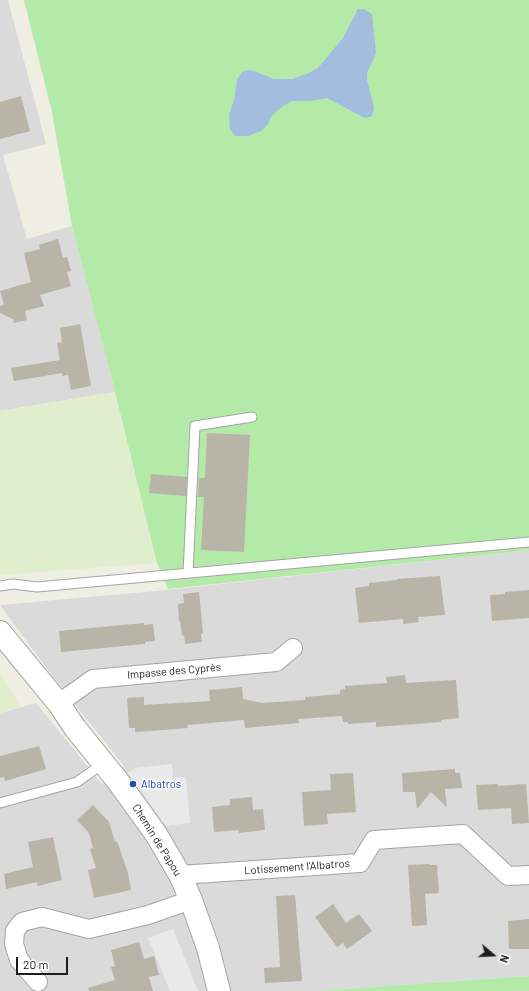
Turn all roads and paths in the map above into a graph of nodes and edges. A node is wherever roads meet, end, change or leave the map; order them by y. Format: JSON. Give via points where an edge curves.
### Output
{"nodes":[{"id":1,"x":252,"y":416,"type":"dead end"},
{"id":2,"x":529,"y":542,"type":"edge"},
{"id":3,"x":188,"y":572,"type":"junction"},
{"id":4,"x":0,"y":586,"type":"edge"},
{"id":5,"x":0,"y":632,"type":"edge"},
{"id":6,"x":293,"y":648,"type":"dead end"},
{"id":7,"x":59,"y":704,"type":"junction"},
{"id":8,"x":103,"y":762,"type":"junction"},
{"id":9,"x":0,"y":803,"type":"edge"},
{"id":10,"x":529,"y":874,"type":"edge"},
{"id":11,"x":180,"y":875,"type":"junction"},
{"id":12,"x":191,"y":900,"type":"junction"},
{"id":13,"x":38,"y":982,"type":"dead end"},
{"id":14,"x":219,"y":991,"type":"edge"}],
"edges":[{"from":1,"to":3,"type":"lane","via":[[195,426]]},
{"from":2,"to":3,"type":"lane"},
{"from":3,"to":4,"type":"lane","via":[[37,587],[13,584]]},
{"from":5,"to":7,"type":"street","name":"Chemin de Papou"},
{"from":6,"to":7,"type":"street","name":"Impasse des Cyprès","via":[[276,662],[93,679]]},
{"from":7,"to":8,"type":"street","name":"Chemin de Papou"},
{"from":8,"to":9,"type":"lane","via":[[77,782]]},
{"from":8,"to":11,"type":"street","name":"Chemin de Papou","via":[[156,834]]},
{"from":10,"to":11,"type":"street","name":"Lotissement l'Albatros","via":[[508,876],[463,834],[374,840],[360,863]]},
{"from":11,"to":12,"type":"street","name":"Chemin de Papou"},
{"from":12,"to":13,"type":"street","via":[[148,915],[88,929],[42,917],[22,922],[15,931],[14,944],[19,960]]},
{"from":12,"to":14,"type":"street","name":"Chemin de Papou","via":[[208,948]]}]}
